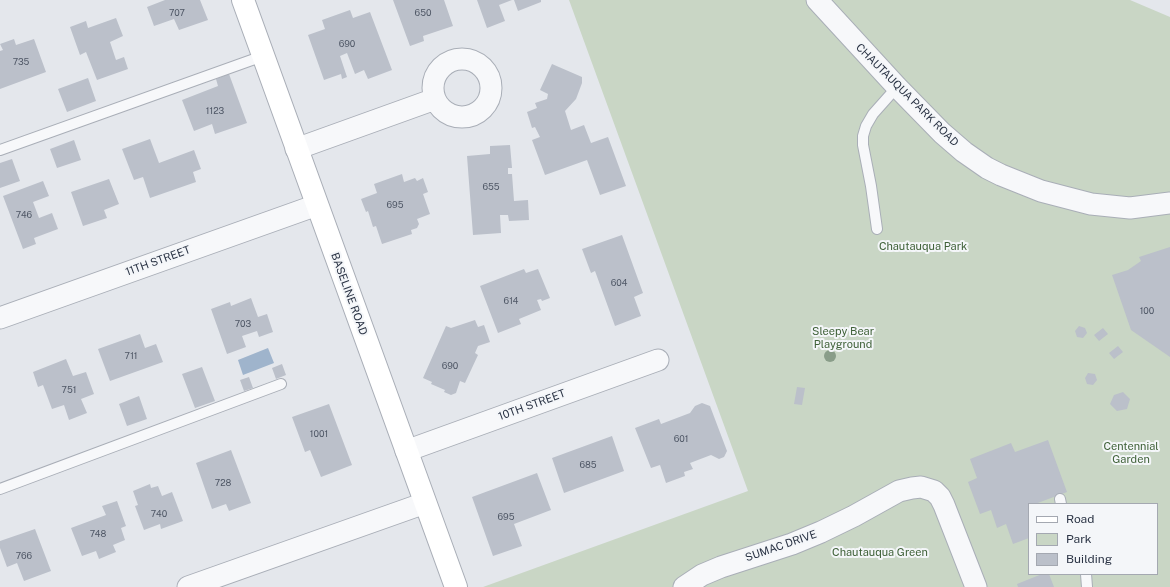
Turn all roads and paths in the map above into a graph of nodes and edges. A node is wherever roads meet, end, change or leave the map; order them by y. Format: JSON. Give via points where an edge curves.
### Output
{"nodes":[{"id":1,"x":243,"y":0,"type":"edge"},
{"id":2,"x":817,"y":0,"type":"edge"},
{"id":3,"x":263,"y":56,"type":"junction"},
{"id":4,"x":897,"y":87,"type":"junction"},
{"id":5,"x":435,"y":99,"type":"dead end"},
{"id":6,"x":296,"y":149,"type":"junction"},
{"id":7,"x":0,"y":150,"type":"edge"},
{"id":8,"x":1170,"y":203,"type":"edge"},
{"id":9,"x":317,"y":205,"type":"junction"},
{"id":10,"x":877,"y":229,"type":"dead end"},
{"id":11,"x":0,"y":318,"type":"edge"},
{"id":12,"x":658,"y":360,"type":"dead end"},
{"id":13,"x":282,"y":384,"type":"dead end"},
{"id":14,"x":406,"y":451,"type":"junction"},
{"id":15,"x":0,"y":489,"type":"edge"},
{"id":16,"x":425,"y":503,"type":"junction"},
{"id":17,"x":1086,"y":575,"type":"edge"},
{"id":18,"x":188,"y":587,"type":"edge"},
{"id":19,"x":456,"y":587,"type":"edge"},
{"id":20,"x":684,"y":587,"type":"edge"},
{"id":21,"x":976,"y":587,"type":"edge"},
{"id":22,"x":1087,"y":587,"type":"edge"}],
"edges":[{"from":1,"to":3,"type":"street","name":"BASELINE ROAD"},
{"from":2,"to":4,"type":"street","name":"CHAUTAUQUA PARK ROAD"},
{"from":3,"to":6,"type":"street","name":"BASELINE ROAD"},
{"from":3,"to":7,"type":"lane"},
{"from":4,"to":8,"type":"street","name":"CHAUTAUQUA PARK ROAD","via":[[955,145],[986,168],[1015,181],[1097,205],[1130,208]]},
{"from":4,"to":10,"type":"lane","via":[[873,114],[863,136]]},
{"from":5,"to":6,"type":"street"},
{"from":6,"to":9,"type":"street","name":"BASELINE ROAD"},
{"from":9,"to":11,"type":"street","name":"11TH STREET"},
{"from":9,"to":14,"type":"street","name":"BASELINE ROAD"},
{"from":12,"to":14,"type":"street","name":"10TH STREET"},
{"from":13,"to":15,"type":"lane"},
{"from":14,"to":16,"type":"street","name":"BASELINE ROAD"},
{"from":16,"to":18,"type":"street"},
{"from":16,"to":19,"type":"street","name":"BASELINE ROAD"},
{"from":17,"to":22,"type":"lane"},
{"from":20,"to":21,"type":"street","name":"SUMAC DRIVE","via":[[702,575],[725,565],[816,534],[900,491],[921,487],[938,494]]}]}
